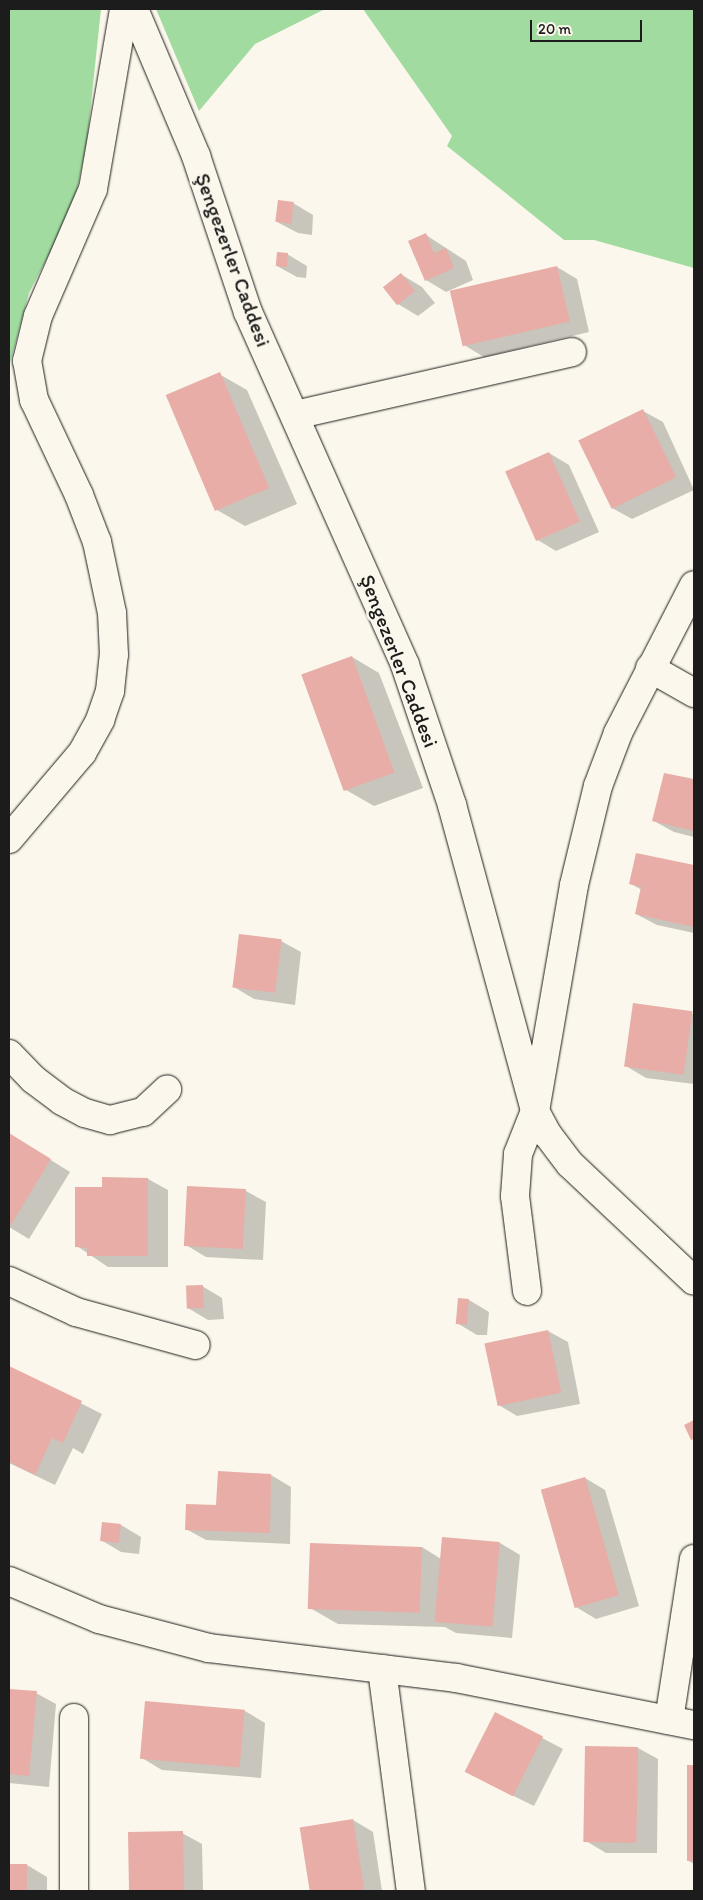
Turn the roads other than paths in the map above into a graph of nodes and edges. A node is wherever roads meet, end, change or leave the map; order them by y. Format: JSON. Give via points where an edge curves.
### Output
{"nodes":[{"id":1,"x":124,"y":9,"type":"edge"},
{"id":2,"x":134,"y":9,"type":"edge"},
{"id":3,"x":572,"y":352,"type":"dead end"},
{"id":4,"x":295,"y":415,"type":"junction"},
{"id":5,"x":694,"y":585,"type":"edge"},
{"id":6,"x":650,"y":668,"type":"junction"},
{"id":7,"x":694,"y":693,"type":"edge"},
{"id":8,"x":9,"y":839,"type":"edge"},
{"id":9,"x":9,"y":1054,"type":"edge"},
{"id":10,"x":167,"y":1090,"type":"dead end"},
{"id":11,"x":535,"y":1111,"type":"junction"},
{"id":12,"x":694,"y":1280,"type":"edge"},
{"id":13,"x":9,"y":1281,"type":"edge"},
{"id":14,"x":527,"y":1291,"type":"dead end"},
{"id":15,"x":196,"y":1346,"type":"dead end"},
{"id":16,"x":694,"y":1559,"type":"edge"},
{"id":17,"x":9,"y":1581,"type":"edge"},
{"id":18,"x":382,"y":1669,"type":"junction"},
{"id":19,"x":74,"y":1718,"type":"dead end"},
{"id":20,"x":682,"y":1722,"type":"edge"},
{"id":21,"x":74,"y":1891,"type":"edge"},
{"id":22,"x":411,"y":1891,"type":"edge"}],
"edges":[{"from":1,"to":8,"type":"street","via":[[93,189],[38,316],[27,361],[34,400],[79,495],[97,542],[112,614],[114,655],[110,692],[100,720],[82,753]]},
{"from":2,"to":4,"type":"street","name":"Şengezerler Caddesi","via":[[196,156],[248,312]]},
{"from":3,"to":4,"type":"street"},
{"from":4,"to":11,"type":"street","name":"Şengezerler Caddesi","via":[[405,665],[452,805]]},
{"from":5,"to":6,"type":"street"},
{"from":6,"to":7,"type":"street"},
{"from":6,"to":11,"type":"street","via":[[618,733],[598,786],[574,884]]},
{"from":9,"to":10,"type":"street","via":[[33,1079],[62,1101],[110,1120],[143,1112]]},
{"from":11,"to":12,"type":"street","name":"Şengezerler Caddesi","via":[[570,1164]]},
{"from":11,"to":14,"type":"street","via":[[518,1154],[515,1196]]},
{"from":13,"to":15,"type":"street","via":[[76,1312]]},
{"from":16,"to":20,"type":"street"},
{"from":17,"to":18,"type":"street","via":[[100,1619],[209,1648]]},
{"from":18,"to":20,"type":"street","via":[[456,1678]]},
{"from":18,"to":22,"type":"street"},
{"from":19,"to":21,"type":"street"}]}
